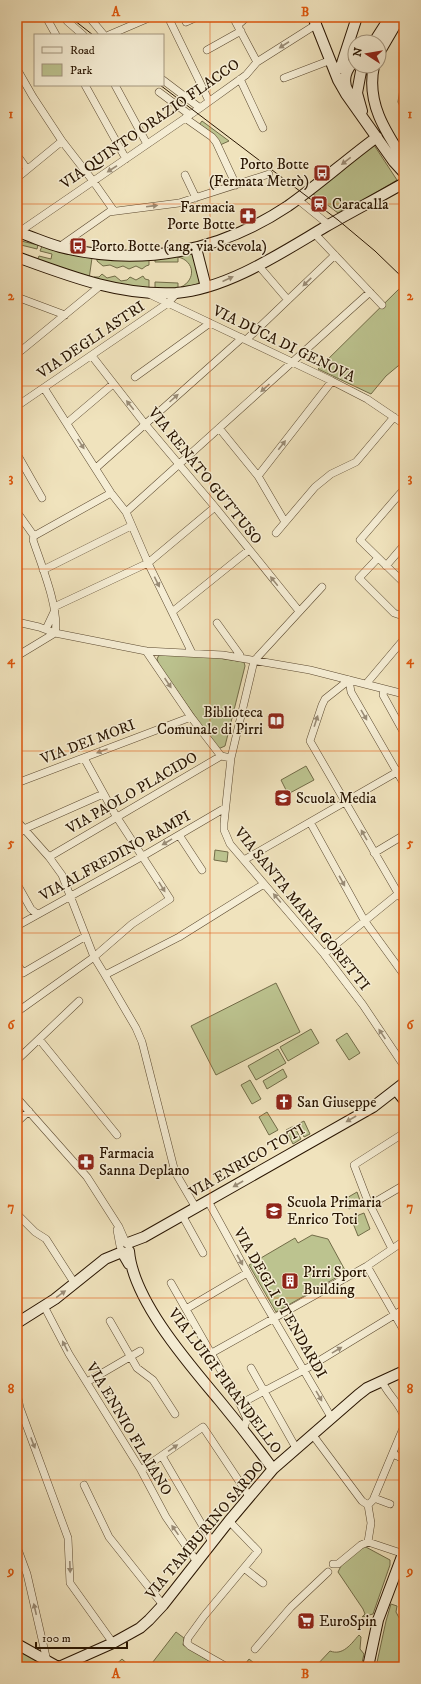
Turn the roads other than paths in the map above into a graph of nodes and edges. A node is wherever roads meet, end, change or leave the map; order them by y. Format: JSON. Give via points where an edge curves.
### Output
{"nodes":[{"id":1,"x":46,"y":17,"type":"edge"},
{"id":2,"x":89,"y":17,"type":"edge"},
{"id":3,"x":152,"y":17,"type":"edge"},
{"id":4,"x":168,"y":17,"type":"edge"},
{"id":5,"x":197,"y":17,"type":"edge"},
{"id":6,"x":233,"y":17,"type":"edge"},
{"id":7,"x":247,"y":17,"type":"edge"},
{"id":8,"x":357,"y":17,"type":"edge"},
{"id":9,"x":390,"y":17,"type":"edge"},
{"id":10,"x":400,"y":17,"type":"edge"},
{"id":11,"x":315,"y":20,"type":"edge"},
{"id":12,"x":67,"y":21,"type":"dead end"},
{"id":13,"x":186,"y":22,"type":"dead end"},
{"id":14,"x":239,"y":28,"type":"junction"},
{"id":15,"x":55,"y":34,"type":"edge"},
{"id":16,"x":82,"y":34,"type":"edge"},
{"id":17,"x":103,"y":34,"type":"edge"},
{"id":18,"x":111,"y":34,"type":"edge"},
{"id":19,"x":354,"y":34,"type":"edge"},
{"id":20,"x":379,"y":34,"type":"edge"},
{"id":21,"x":387,"y":39,"type":"edge"},
{"id":22,"x":208,"y":50,"type":"dead end"},
{"id":23,"x":257,"y":62,"type":"junction"},
{"id":24,"x":342,"y":64,"type":"edge"},
{"id":25,"x":17,"y":69,"type":"edge"},
{"id":26,"x":361,"y":74,"type":"edge"},
{"id":27,"x":373,"y":74,"type":"edge"},
{"id":28,"x":284,"y":78,"type":"dead end"},
{"id":29,"x":240,"y":79,"type":"junction"},
{"id":30,"x":164,"y":81,"type":"edge"},
{"id":31,"x":86,"y":86,"type":"edge"},
{"id":32,"x":116,"y":86,"type":"edge"},
{"id":33,"x":159,"y":92,"type":"dead end"},
{"id":34,"x":209,"y":101,"type":"junction"},
{"id":35,"x":352,"y":103,"type":"junction"},
{"id":36,"x":200,"y":108,"type":"junction"},
{"id":37,"x":188,"y":117,"type":"junction"},
{"id":38,"x":263,"y":128,"type":"dead end"},
{"id":39,"x":377,"y":137,"type":"junction"},
{"id":40,"x":62,"y":141,"type":"junction"},
{"id":41,"x":148,"y":144,"type":"junction"},
{"id":42,"x":17,"y":155,"type":"edge"},
{"id":43,"x":126,"y":159,"type":"junction"},
{"id":44,"x":404,"y":160,"type":"edge"},
{"id":45,"x":27,"y":169,"type":"junction"},
{"id":46,"x":404,"y":173,"type":"edge"},
{"id":47,"x":268,"y":174,"type":"dead end"},
{"id":48,"x":185,"y":175,"type":"dead end"},
{"id":49,"x":17,"y":178,"type":"edge"},
{"id":50,"x":93,"y":181,"type":"junction"},
{"id":51,"x":404,"y":183,"type":"edge"},
{"id":52,"x":236,"y":185,"type":"junction"},
{"id":53,"x":196,"y":198,"type":"junction"},
{"id":54,"x":297,"y":199,"type":"junction"},
{"id":55,"x":114,"y":211,"type":"junction"},
{"id":56,"x":329,"y":225,"type":"junction"},
{"id":57,"x":18,"y":232,"type":"edge"},
{"id":58,"x":314,"y":234,"type":"junction"},
{"id":59,"x":59,"y":246,"type":"junction"},
{"id":60,"x":196,"y":248,"type":"junction"},
{"id":61,"x":335,"y":255,"type":"junction"},
{"id":62,"x":17,"y":257,"type":"edge"},
{"id":63,"x":258,"y":265,"type":"junction"},
{"id":64,"x":100,"y":286,"type":"junction"},
{"id":65,"x":206,"y":287,"type":"junction"},
{"id":66,"x":370,"y":292,"type":"junction"},
{"id":67,"x":150,"y":293,"type":"junction"},
{"id":68,"x":177,"y":293,"type":"junction"},
{"id":69,"x":17,"y":297,"type":"edge"},
{"id":70,"x":288,"y":300,"type":"junction"},
{"id":71,"x":168,"y":303,"type":"junction"},
{"id":72,"x":382,"y":305,"type":"dead end"},
{"id":73,"x":65,"y":315,"type":"junction"},
{"id":74,"x":210,"y":323,"type":"junction"},
{"id":75,"x":244,"y":339,"type":"junction"},
{"id":76,"x":17,"y":354,"type":"edge"},
{"id":77,"x":92,"y":356,"type":"junction"},
{"id":78,"x":294,"y":362,"type":"junction"},
{"id":79,"x":134,"y":377,"type":"dead end"},
{"id":80,"x":332,"y":381,"type":"junction"},
{"id":81,"x":113,"y":384,"type":"junction"},
{"id":82,"x":44,"y":388,"type":"junction"},
{"id":83,"x":17,"y":406,"type":"edge"},
{"id":84,"x":394,"y":417,"type":"junction"},
{"id":85,"x":67,"y":423,"type":"junction"},
{"id":86,"x":145,"y":424,"type":"junction"},
{"id":87,"x":404,"y":424,"type":"edge"},
{"id":88,"x":220,"y":428,"type":"junction"},
{"id":89,"x":17,"y":454,"type":"edge"},
{"id":90,"x":180,"y":465,"type":"junction"},
{"id":91,"x":96,"y":468,"type":"junction"},
{"id":92,"x":258,"y":476,"type":"junction"},
{"id":93,"x":404,"y":489,"type":"edge"},
{"id":94,"x":111,"y":493,"type":"junction"},
{"id":95,"x":42,"y":498,"type":"dead end"},
{"id":96,"x":215,"y":507,"type":"junction"},
{"id":97,"x":17,"y":512,"type":"edge"},
{"id":98,"x":126,"y":512,"type":"junction"},
{"id":99,"x":285,"y":522,"type":"junction"},
{"id":100,"x":131,"y":526,"type":"junction"},
{"id":101,"x":276,"y":533,"type":"dead end"},
{"id":102,"x":34,"y":536,"type":"junction"},
{"id":103,"x":404,"y":545,"type":"edge"},
{"id":104,"x":249,"y":550,"type":"junction"},
{"id":105,"x":378,"y":558,"type":"junction"},
{"id":106,"x":148,"y":563,"type":"junction"},
{"id":107,"x":386,"y":566,"type":"junction"},
{"id":108,"x":43,"y":570,"type":"junction"},
{"id":109,"x":404,"y":583,"type":"edge"},
{"id":110,"x":322,"y":587,"type":"dead end"},
{"id":111,"x":54,"y":610,"type":"junction"},
{"id":112,"x":299,"y":611,"type":"junction"},
{"id":113,"x":172,"y":612,"type":"junction"},
{"id":114,"x":404,"y":612,"type":"edge"},
{"id":115,"x":17,"y":622,"type":"edge"},
{"id":116,"x":217,"y":623,"type":"dead end"},
{"id":117,"x":46,"y":629,"type":"junction"},
{"id":118,"x":55,"y":633,"type":"junction"},
{"id":119,"x":404,"y":639,"type":"edge"},
{"id":120,"x":146,"y":651,"type":"junction"},
{"id":121,"x":192,"y":653,"type":"junction"},
{"id":122,"x":17,"y":656,"type":"edge"},
{"id":123,"x":240,"y":658,"type":"junction"},
{"id":124,"x":254,"y":661,"type":"junction"},
{"id":125,"x":349,"y":680,"type":"junction"},
{"id":126,"x":366,"y":684,"type":"junction"},
{"id":127,"x":384,"y":689,"type":"junction"},
{"id":128,"x":403,"y":692,"type":"edge"},
{"id":129,"x":191,"y":717,"type":"junction"},
{"id":130,"x":404,"y":733,"type":"edge"},
{"id":131,"x":221,"y":756,"type":"junction"},
{"id":132,"x":84,"y":758,"type":"junction"},
{"id":133,"x":231,"y":758,"type":"junction"},
{"id":134,"x":401,"y":770,"type":"edge"},
{"id":135,"x":17,"y":783,"type":"edge"},
{"id":136,"x":404,"y":784,"type":"edge"},
{"id":137,"x":103,"y":794,"type":"junction"},
{"id":138,"x":345,"y":802,"type":"junction"},
{"id":139,"x":225,"y":808,"type":"junction"},
{"id":140,"x":116,"y":816,"type":"junction"},
{"id":141,"x":17,"y":821,"type":"edge"},
{"id":142,"x":310,"y":822,"type":"junction"},
{"id":143,"x":24,"y":829,"type":"junction"},
{"id":144,"x":17,"y":835,"type":"edge"},
{"id":145,"x":180,"y":835,"type":"junction"},
{"id":146,"x":404,"y":836,"type":"edge"},
{"id":147,"x":374,"y":853,"type":"junction"},
{"id":148,"x":143,"y":856,"type":"junction"},
{"id":149,"x":48,"y":857,"type":"junction"},
{"id":150,"x":244,"y":860,"type":"junction"},
{"id":151,"x":202,"y":870,"type":"dead end"},
{"id":152,"x":17,"y":884,"type":"edge"},
{"id":153,"x":264,"y":884,"type":"junction"},
{"id":154,"x":401,"y":891,"type":"edge"},
{"id":155,"x":70,"y":897,"type":"junction"},
{"id":156,"x":404,"y":901,"type":"edge"},
{"id":157,"x":37,"y":914,"type":"junction"},
{"id":158,"x":364,"y":920,"type":"junction"},
{"id":159,"x":17,"y":926,"type":"edge"},
{"id":160,"x":86,"y":936,"type":"junction"},
{"id":161,"x":324,"y":954,"type":"junction"},
{"id":162,"x":94,"y":957,"type":"junction"},
{"id":163,"x":17,"y":964,"type":"edge"},
{"id":164,"x":105,"y":975,"type":"junction"},
{"id":165,"x":404,"y":975,"type":"edge"},
{"id":166,"x":79,"y":1001,"type":"dead end"},
{"id":167,"x":17,"y":1012,"type":"edge"},
{"id":168,"x":39,"y":1039,"type":"junction"},
{"id":169,"x":17,"y":1060,"type":"edge"},
{"id":170,"x":404,"y":1066,"type":"edge"},
{"id":171,"x":404,"y":1083,"type":"edge"},
{"id":172,"x":396,"y":1090,"type":"junction"},
{"id":173,"x":17,"y":1098,"type":"edge"},
{"id":174,"x":404,"y":1100,"type":"edge"},
{"id":175,"x":29,"y":1112,"type":"junction"},
{"id":176,"x":17,"y":1122,"type":"edge"},
{"id":177,"x":404,"y":1133,"type":"edge"},
{"id":178,"x":117,"y":1135,"type":"dead end"},
{"id":179,"x":404,"y":1185,"type":"edge"},
{"id":180,"x":208,"y":1201,"type":"junction"},
{"id":181,"x":370,"y":1205,"type":"junction"},
{"id":182,"x":196,"y":1208,"type":"junction"},
{"id":183,"x":17,"y":1214,"type":"edge"},
{"id":184,"x":182,"y":1215,"type":"junction"},
{"id":185,"x":404,"y":1241,"type":"edge"},
{"id":186,"x":126,"y":1248,"type":"junction"},
{"id":187,"x":392,"y":1249,"type":"junction"},
{"id":188,"x":203,"y":1253,"type":"dead end"},
{"id":189,"x":367,"y":1266,"type":"junction"},
{"id":190,"x":246,"y":1272,"type":"junction"},
{"id":191,"x":171,"y":1283,"type":"dead end"},
{"id":192,"x":75,"y":1284,"type":"junction"},
{"id":193,"x":44,"y":1306,"type":"junction"},
{"id":194,"x":186,"y":1309,"type":"junction"},
{"id":195,"x":404,"y":1309,"type":"edge"},
{"id":196,"x":395,"y":1315,"type":"junction"},
{"id":197,"x":274,"y":1318,"type":"junction"},
{"id":198,"x":110,"y":1321,"type":"dead end"},
{"id":199,"x":17,"y":1323,"type":"edge"},
{"id":200,"x":404,"y":1331,"type":"edge"},
{"id":201,"x":140,"y":1351,"type":"dead end"},
{"id":202,"x":210,"y":1354,"type":"junction"},
{"id":203,"x":130,"y":1358,"type":"junction"},
{"id":204,"x":251,"y":1368,"type":"dead end"},
{"id":205,"x":304,"y":1370,"type":"junction"},
{"id":206,"x":404,"y":1371,"type":"edge"},
{"id":207,"x":382,"y":1381,"type":"junction"},
{"id":208,"x":86,"y":1382,"type":"junction"},
{"id":209,"x":264,"y":1390,"type":"junction"},
{"id":210,"x":17,"y":1393,"type":"edge"},
{"id":211,"x":240,"y":1404,"type":"junction"},
{"id":212,"x":19,"y":1408,"type":"edge"},
{"id":213,"x":402,"y":1408,"type":"edge"},
{"id":214,"x":175,"y":1414,"type":"dead end"},
{"id":215,"x":404,"y":1416,"type":"edge"},
{"id":216,"x":331,"y":1417,"type":"junction"},
{"id":217,"x":404,"y":1426,"type":"edge"},
{"id":218,"x":243,"y":1430,"type":"junction"},
{"id":219,"x":312,"y":1434,"type":"junction"},
{"id":220,"x":296,"y":1448,"type":"junction"},
{"id":221,"x":393,"y":1454,"type":"junction"},
{"id":222,"x":162,"y":1456,"type":"junction"},
{"id":223,"x":404,"y":1459,"type":"edge"},
{"id":224,"x":273,"y":1469,"type":"junction"},
{"id":225,"x":141,"y":1470,"type":"junction"},
{"id":226,"x":84,"y":1485,"type":"dead end"},
{"id":227,"x":249,"y":1496,"type":"junction"},
{"id":228,"x":374,"y":1498,"type":"junction"},
{"id":229,"x":390,"y":1504,"type":"dead end"},
{"id":230,"x":368,"y":1505,"type":"junction"},
{"id":231,"x":228,"y":1521,"type":"junction"},
{"id":232,"x":212,"y":1542,"type":"junction"},
{"id":233,"x":368,"y":1542,"type":"junction"},
{"id":234,"x":17,"y":1547,"type":"edge"},
{"id":235,"x":404,"y":1553,"type":"edge"},
{"id":236,"x":197,"y":1562,"type":"junction"},
{"id":237,"x":333,"y":1564,"type":"dead end"},
{"id":238,"x":244,"y":1568,"type":"junction"},
{"id":239,"x":328,"y":1572,"type":"dead end"},
{"id":240,"x":262,"y":1583,"type":"dead end"},
{"id":241,"x":163,"y":1605,"type":"junction"},
{"id":242,"x":113,"y":1643,"type":"junction"},
{"id":243,"x":17,"y":1644,"type":"edge"},
{"id":244,"x":255,"y":1650,"type":"dead end"},
{"id":245,"x":47,"y":1660,"type":"junction"},
{"id":246,"x":58,"y":1667,"type":"edge"},
{"id":247,"x":227,"y":1667,"type":"edge"},
{"id":248,"x":368,"y":1667,"type":"edge"}],
"edges":[{"from":1,"to":15,"type":"street"},
{"from":2,"to":17,"type":"street"},
{"from":3,"to":18,"type":"street"},
{"from":4,"to":34,"type":"street"},
{"from":5,"to":13,"type":"street"},
{"from":6,"to":14,"type":"street"},
{"from":7,"to":14,"type":"street"},
{"from":8,"to":19,"type":"street"},
{"from":9,"to":20,"type":"street"},
{"from":10,"to":21,"type":"street"},
{"from":11,"to":23,"type":"street","name":"VIA QUINTO ORAZIO FLACCO","one_way":true},
{"from":11,"to":24,"type":"street"},
{"from":12,"to":16,"type":"street"},
{"from":14,"to":22,"type":"street"},
{"from":14,"to":23,"type":"street"},
{"from":23,"to":29,"type":"street","name":"VIA QUINTO ORAZIO FLACCO"},
{"from":24,"to":28,"type":"street"},
{"from":24,"to":35,"type":"street"},
{"from":24,"to":35,"type":"street","via":[[338,80]]},
{"from":25,"to":40,"type":"street"},
{"from":26,"to":39,"type":"street","via":[[358,102],[376,130]]},
{"from":27,"to":44,"type":"street","via":[[372,94],[377,113]]},
{"from":29,"to":34,"type":"street","name":"VIA QUINTO ORAZIO FLACCO"},
{"from":29,"to":38,"type":"street"},
{"from":30,"to":36,"type":"street"},
{"from":31,"to":43,"type":"street"},
{"from":32,"to":41,"type":"street"},
{"from":33,"to":37,"type":"street"},
{"from":34,"to":36,"type":"street","name":"VIA QUINTO ORAZIO FLACCO"},
{"from":35,"to":39,"type":"street"},
{"from":36,"to":37,"type":"street","name":"VIA QUINTO ORAZIO FLACCO"},
{"from":37,"to":41,"type":"street","name":"VIA QUINTO ORAZIO FLACCO"},
{"from":37,"to":52,"type":"street","via":[[216,142]]},
{"from":39,"to":46,"type":"street"},
{"from":39,"to":54,"type":"street","one_way":true},
{"from":40,"to":45,"type":"street"},
{"from":40,"to":50,"type":"street"},
{"from":41,"to":43,"type":"street","name":"VIA QUINTO ORAZIO FLACCO"},
{"from":42,"to":45,"type":"street"},
{"from":43,"to":50,"type":"street","name":"VIA QUINTO ORAZIO FLACCO","one_way":true},
{"from":45,"to":49,"type":"street"},
{"from":47,"to":52,"type":"street"},
{"from":48,"to":53,"type":"street"},
{"from":50,"to":55,"type":"street"},
{"from":50,"to":57,"type":"street","name":"VIA QUINTO ORAZIO FLACCO"},
{"from":51,"to":56,"type":"street"},
{"from":52,"to":53,"type":"street"},
{"from":55,"to":53,"type":"street","one_way":true,"via":[[179,203]]},
{"from":54,"to":56,"type":"street"},
{"from":54,"to":60,"type":"street","via":[[250,228]]},
{"from":55,"to":59,"type":"street"},
{"from":56,"to":58,"type":"street"},
{"from":57,"to":59,"type":"street"},
{"from":58,"to":61,"type":"street"},
{"from":58,"to":63,"type":"street"},
{"from":59,"to":60,"type":"street","via":[[95,254],[127,256],[164,254]]},
{"from":60,"to":65,"type":"street"},
{"from":61,"to":66,"type":"street"},
{"from":61,"to":70,"type":"street","one_way":true},
{"from":62,"to":64,"type":"street"},
{"from":65,"to":63,"type":"street","one_way":true},
{"from":63,"to":70,"type":"street"},
{"from":64,"to":67,"type":"street"},
{"from":64,"to":73,"type":"street"},
{"from":65,"to":68,"type":"street"},
{"from":66,"to":72,"type":"street"},
{"from":66,"to":78,"type":"street"},
{"from":67,"to":68,"type":"street"},
{"from":67,"to":71,"type":"street","name":"VIA DUCA DI GENOVA"},
{"from":68,"to":71,"type":"street","name":"VIA DEGLI ASTRI"},
{"from":69,"to":73,"type":"street"},
{"from":70,"to":75,"type":"street"},
{"from":71,"to":74,"type":"street","name":"VIA DUCA DI GENOVA"},
{"from":71,"to":77,"type":"street","name":"VIA DEGLI ASTRI"},
{"from":73,"to":76,"type":"street"},
{"from":74,"to":75,"type":"street","name":"VIA DUCA DI GENOVA"},
{"from":74,"to":79,"type":"street"},
{"from":75,"to":78,"type":"street","name":"VIA DUCA DI GENOVA"},
{"from":86,"to":75,"type":"street","one_way":true},
{"from":77,"to":81,"type":"street","name":"VIA RENATO GUTTUSO"},
{"from":77,"to":82,"type":"street","name":"VIA DEGLI ASTRI"},
{"from":78,"to":80,"type":"street","name":"VIA DUCA DI GENOVA"},
{"from":78,"to":88,"type":"street","one_way":true},
{"from":80,"to":84,"type":"street","name":"VIA DUCA DI GENOVA","via":[[367,399]]},
{"from":92,"to":80,"type":"street","one_way":true},
{"from":81,"to":85,"type":"street"},
{"from":86,"to":81,"type":"street","name":"VIA RENATO GUTTUSO","one_way":true},
{"from":82,"to":83,"type":"street","name":"VIA DEGLI ASTRI"},
{"from":82,"to":85,"type":"street"},
{"from":84,"to":87,"type":"street","name":"VIA DUCA DI GENOVA"},
{"from":84,"to":99,"type":"street","via":[[356,462],[332,474],[315,487]]},
{"from":85,"to":91,"type":"street","one_way":true},
{"from":86,"to":90,"type":"street","name":"VIA RENATO GUTTUSO"},
{"from":86,"to":91,"type":"street"},
{"from":88,"to":90,"type":"street"},
{"from":88,"to":92,"type":"street"},
{"from":89,"to":95,"type":"street"},
{"from":90,"to":96,"type":"street","name":"VIA RENATO GUTTUSO"},
{"from":90,"to":98,"type":"street"},
{"from":91,"to":94,"type":"street"},
{"from":92,"to":99,"type":"street"},
{"from":93,"to":105,"type":"street","via":[[360,540]]},
{"from":94,"to":98,"type":"street"},
{"from":94,"to":102,"type":"street"},
{"from":96,"to":104,"type":"street","name":"VIA RENATO GUTTUSO"},
{"from":96,"to":106,"type":"street"},
{"from":97,"to":102,"type":"street"},
{"from":98,"to":100,"type":"street"},
{"from":99,"to":101,"type":"street"},
{"from":100,"to":106,"type":"street"},
{"from":100,"to":108,"type":"street"},
{"from":102,"to":108,"type":"street"},
{"from":103,"to":107,"type":"street"},
{"from":112,"to":104,"type":"street","name":"VIA RENATO GUTTUSO","one_way":true},
{"from":104,"to":113,"type":"street"},
{"from":105,"to":107,"type":"street"},
{"from":105,"to":114,"type":"street","via":[[359,578],[394,613],[400,615]]},
{"from":106,"to":111,"type":"street"},
{"from":106,"to":113,"type":"street","one_way":true},
{"from":107,"to":109,"type":"street"},
{"from":108,"to":111,"type":"street"},
{"from":110,"to":112,"type":"street"},
{"from":111,"to":117,"type":"street"},
{"from":111,"to":118,"type":"street","via":[[57,625]]},
{"from":112,"to":124,"type":"street"},
{"from":113,"to":121,"type":"street"},
{"from":115,"to":117,"type":"street"},
{"from":116,"to":123,"type":"street"},
{"from":117,"to":118,"type":"street"},
{"from":118,"to":120,"type":"street"},
{"from":118,"to":122,"type":"street"},
{"from":119,"to":126,"type":"street"},
{"from":120,"to":121,"type":"street"},
{"from":120,"to":129,"type":"street","one_way":true},
{"from":121,"to":123,"type":"street"},
{"from":123,"to":124,"type":"street"},
{"from":124,"to":125,"type":"street","via":[[310,670]]},
{"from":124,"to":133,"type":"street","name":"VIA SANTA MARIA GORETTI"},
{"from":125,"to":126,"type":"street"},
{"from":125,"to":134,"type":"street","one_way":true,"via":[[351,692]]},
{"from":138,"to":125,"type":"street","one_way":true,"via":[[310,741],[325,699]]},
{"from":126,"to":127,"type":"street"},
{"from":127,"to":128,"type":"street"},
{"from":127,"to":130,"type":"street","via":[[382,695]]},
{"from":129,"to":131,"type":"street"},
{"from":129,"to":132,"type":"street","name":"VIA DEI MORI","one_way":true},
{"from":131,"to":133,"type":"street","name":"VIA PAOLO PLACIDO"},
{"from":131,"to":140,"type":"street","name":"VIA PAOLO PLACIDO"},
{"from":132,"to":135,"type":"street","name":"VIA DEI MORI"},
{"from":132,"to":137,"type":"street"},
{"from":133,"to":139,"type":"street","name":"VIA SANTA MARIA GORETTI"},
{"from":134,"to":136,"type":"street"},
{"from":134,"to":138,"type":"street"},
{"from":137,"to":140,"type":"street"},
{"from":137,"to":143,"type":"street"},
{"from":138,"to":142,"type":"street"},
{"from":147,"to":138,"type":"street","one_way":true},
{"from":139,"to":145,"type":"street","name":"VIA ALFREDINO RAMPI"},
{"from":139,"to":150,"type":"street","name":"VIA SANTA MARIA GORETTI","via":[[226,838]]},
{"from":140,"to":148,"type":"street"},
{"from":140,"to":149,"type":"street","name":"VIA PAOLO PLACIDO"},
{"from":141,"to":143,"type":"street"},
{"from":142,"to":150,"type":"street"},
{"from":142,"to":158,"type":"street","one_way":true},
{"from":143,"to":144,"type":"street"},
{"from":143,"to":149,"type":"street"},
{"from":145,"to":148,"type":"street","name":"VIA ALFREDINO RAMPI","one_way":true},
{"from":145,"to":151,"type":"street"},
{"from":146,"to":147,"type":"street"},
{"from":147,"to":154,"type":"street"},
{"from":148,"to":155,"type":"street","name":"VIA ALFREDINO RAMPI"},
{"from":148,"to":162,"type":"street","one_way":true,"via":[[170,899],[132,924]]},
{"from":149,"to":155,"type":"street","via":[[62,875]]},
{"from":150,"to":153,"type":"street","name":"VIA SANTA MARIA GORETTI"},
{"from":152,"to":157,"type":"street","via":[[31,909]]},
{"from":161,"to":153,"type":"street","name":"VIA SANTA MARIA GORETTI","one_way":true},
{"from":153,"to":164,"type":"street","via":[[179,937]]},
{"from":154,"to":156,"type":"street"},
{"from":154,"to":158,"type":"street"},
{"from":155,"to":157,"type":"street","name":"VIA ALFREDINO RAMPI"},
{"from":155,"to":160,"type":"street"},
{"from":157,"to":159,"type":"street","name":"VIA ALFREDINO RAMPI"},
{"from":158,"to":161,"type":"street"},
{"from":158,"to":165,"type":"street"},
{"from":160,"to":162,"type":"street"},
{"from":160,"to":163,"type":"street","via":[[23,973]]},
{"from":170,"to":161,"type":"street","name":"VIA SANTA MARIA GORETTI","one_way":true,"via":[[363,1005]]},
{"from":162,"to":164,"type":"street"},
{"from":162,"to":167,"type":"street"},
{"from":164,"to":182,"type":"street","via":[[142,1042],[175,1172]]},
{"from":166,"to":168,"type":"street"},
{"from":168,"to":169,"type":"street"},
{"from":168,"to":178,"type":"street"},
{"from":171,"to":172,"type":"street","name":"VIA ENRICO TOTI"},
{"from":172,"to":174,"type":"street"},
{"from":172,"to":180,"type":"street","name":"VIA ENRICO TOTI","one_way":true,"via":[[373,1107]]},
{"from":173,"to":175,"type":"street"},
{"from":175,"to":176,"type":"street"},
{"from":175,"to":186,"type":"street","via":[[86,1177],[119,1227]]},
{"from":177,"to":181,"type":"street","via":[[354,1165]]},
{"from":179,"to":181,"type":"street"},
{"from":180,"to":182,"type":"street","name":"VIA ENRICO TOTI"},
{"from":180,"to":190,"type":"street","name":"VIA DEGLI STENDARDI","one_way":true},
{"from":181,"to":187,"type":"street"},
{"from":182,"to":184,"type":"street","name":"VIA ENRICO TOTI"},
{"from":183,"to":192,"type":"street","via":[[46,1239]]},
{"from":184,"to":186,"type":"street","name":"VIA ENRICO TOTI"},
{"from":184,"to":188,"type":"street"},
{"from":185,"to":187,"type":"street"},
{"from":186,"to":192,"type":"street","name":"VIA ENRICO TOTI","via":[[105,1259]]},
{"from":186,"to":218,"type":"street","name":"VIA LUIGI PIRANDELLO","via":[[131,1267],[149,1305],[176,1348]]},
{"from":187,"to":189,"type":"street"},
{"from":189,"to":196,"type":"street"},
{"from":189,"to":197,"type":"street"},
{"from":190,"to":194,"type":"street"},
{"from":190,"to":197,"type":"street","name":"VIA DEGLI STENDARDI"},
{"from":191,"to":194,"type":"street"},
{"from":193,"to":192,"type":"street","name":"VIA ENRICO TOTI","one_way":true},
{"from":193,"to":199,"type":"street","name":"VIA ENRICO TOTI"},
{"from":208,"to":193,"type":"street","name":"VIA ENNIO FLAIANO","one_way":true},
{"from":194,"to":202,"type":"street"},
{"from":195,"to":196,"type":"street"},
{"from":196,"to":200,"type":"street"},
{"from":205,"to":196,"type":"street","one_way":true},
{"from":197,"to":202,"type":"street"},
{"from":197,"to":205,"type":"street","name":"VIA DEGLI STENDARDI"},
{"from":198,"to":203,"type":"street"},
{"from":201,"to":203,"type":"street","via":[[132,1354]]},
{"from":202,"to":211,"type":"street"},
{"from":203,"to":208,"type":"street"},
{"from":203,"to":214,"type":"street","via":[[137,1368],[153,1380]]},
{"from":204,"to":209,"type":"street"},
{"from":205,"to":209,"type":"street"},
{"from":205,"to":216,"type":"street","name":"VIA DEGLI STENDARDI","one_way":true},
{"from":206,"to":207,"type":"street","name":"VIA TAMBURINO SARDO"},
{"from":207,"to":213,"type":"street"},
{"from":207,"to":216,"type":"street","name":"VIA TAMBURINO SARDO","via":[[367,1388]]},
{"from":208,"to":225,"type":"street","name":"VIA ENNIO FLAIANO"},
{"from":209,"to":211,"type":"street"},
{"from":209,"to":220,"type":"street"},
{"from":210,"to":212,"type":"street"},
{"from":211,"to":218,"type":"street","via":[[247,1419]]},
{"from":212,"to":242,"type":"street","one_way":true,"via":[[68,1538],[70,1583]]},
{"from":213,"to":215,"type":"street"},
{"from":216,"to":219,"type":"street","name":"VIA TAMBURINO SARDO"},
{"from":217,"to":221,"type":"street"},
{"from":218,"to":224,"type":"street","name":"VIA LUIGI PIRANDELLO"},
{"from":219,"to":220,"type":"street","name":"VIA TAMBURINO SARDO"},
{"from":219,"to":230,"type":"street","via":[[362,1501]]},
{"from":220,"to":224,"type":"street","name":"VIA TAMBURINO SARDO"},
{"from":221,"to":223,"type":"street"},
{"from":221,"to":228,"type":"street"},
{"from":222,"to":225,"type":"street"},
{"from":222,"to":227,"type":"street","one_way":true,"via":[[203,1427]]},
{"from":222,"to":232,"type":"street"},
{"from":224,"to":227,"type":"street","name":"VIA TAMBURINO SARDO"},
{"from":236,"to":225,"type":"street","name":"VIA ENNIO FLAIANO","one_way":true,"via":[[166,1517]]},
{"from":226,"to":241,"type":"street","via":[[109,1537]]},
{"from":227,"to":231,"type":"street","name":"VIA TAMBURINO SARDO"},
{"from":228,"to":229,"type":"street"},
{"from":228,"to":230,"type":"street"},
{"from":230,"to":233,"type":"street","via":[[371,1523]]},
{"from":231,"to":232,"type":"street","name":"VIA TAMBURINO SARDO"},
{"from":231,"to":238,"type":"street","via":[[258,1551]]},
{"from":232,"to":236,"type":"street","name":"VIA TAMBURINO SARDO"},
{"from":233,"to":235,"type":"street"},
{"from":233,"to":237,"type":"street","via":[[338,1564]]},
{"from":245,"to":234,"type":"street","one_way":true,"via":[[27,1574]]},
{"from":235,"to":248,"type":"street","via":[[378,1620]]},
{"from":236,"to":241,"type":"street","name":"VIA TAMBURINO SARDO"},
{"from":238,"to":240,"type":"street"},
{"from":238,"to":247,"type":"street","via":[[204,1616],[187,1643]]},
{"from":239,"to":244,"type":"street","via":[[291,1607]]},
{"from":241,"to":242,"type":"street","name":"VIA TAMBURINO SARDO","via":[[140,1628]]},
{"from":242,"to":246,"type":"street","name":"VIA TAMBURINO SARDO"},
{"from":243,"to":245,"type":"street"},
{"from":245,"to":246,"type":"street"}]}
